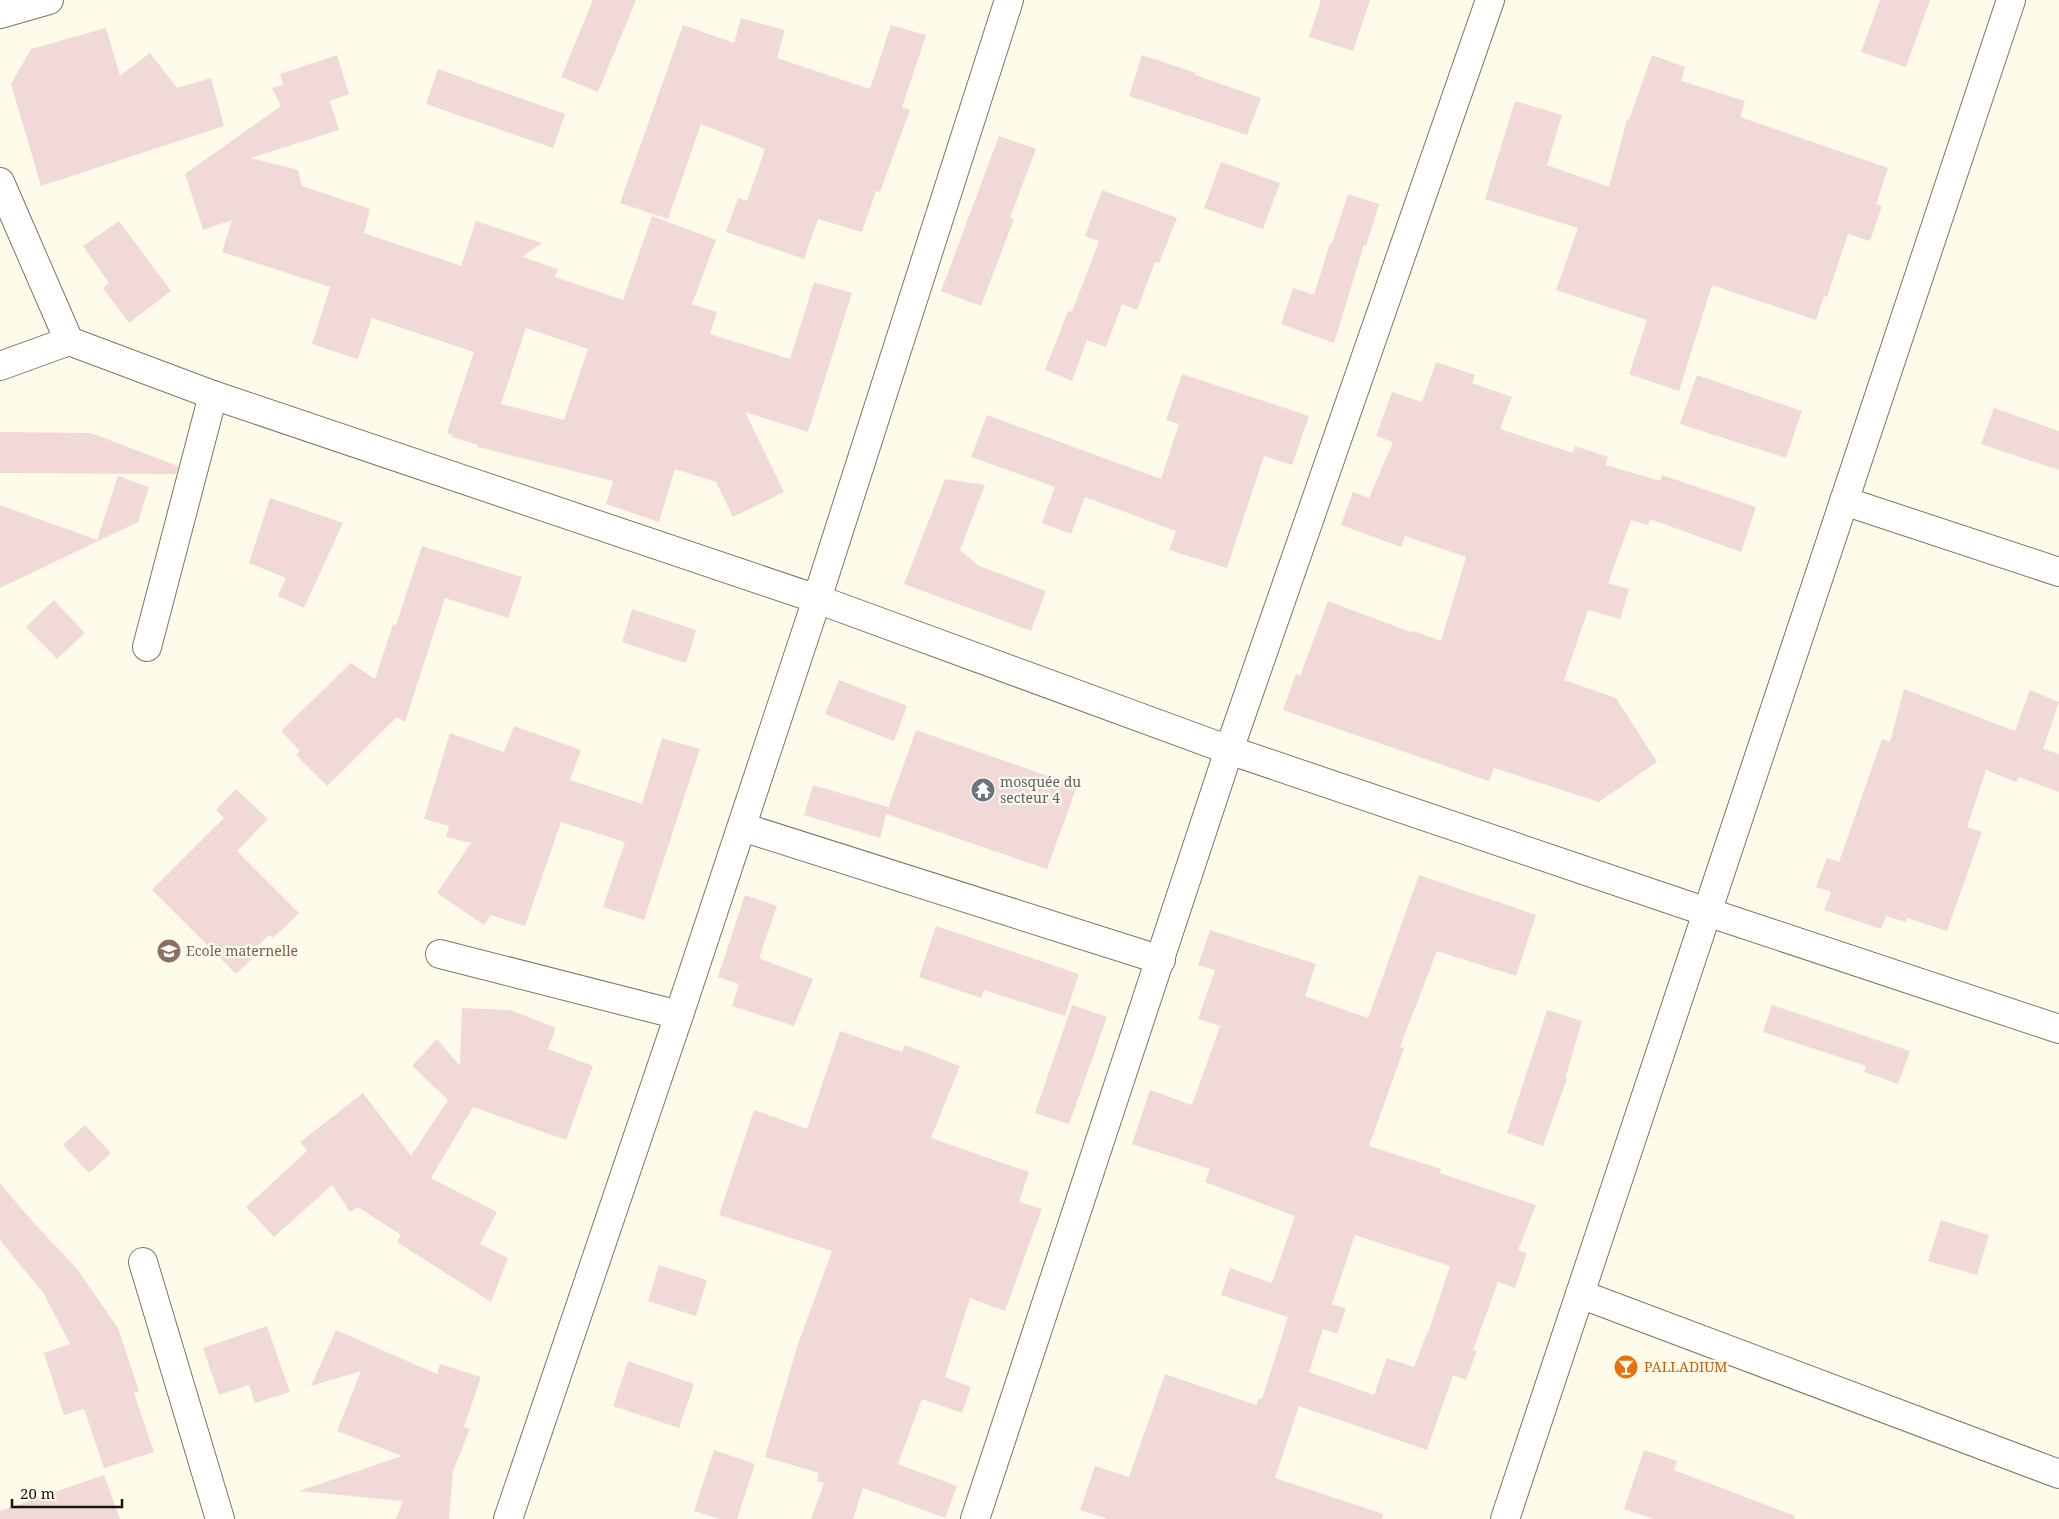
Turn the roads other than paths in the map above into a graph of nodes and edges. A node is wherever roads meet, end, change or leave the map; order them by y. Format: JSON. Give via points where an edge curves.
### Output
{"nodes":[{"id":1,"x":49,"y":0,"type":"edge"},
{"id":2,"x":1009,"y":0,"type":"edge"},
{"id":3,"x":1490,"y":0,"type":"edge"},
{"id":4,"x":2010,"y":0,"type":"edge"},
{"id":5,"x":0,"y":14,"type":"edge"},
{"id":6,"x":0,"y":182,"type":"edge"},
{"id":7,"x":70,"y":341,"type":"junction"},
{"id":8,"x":0,"y":366,"type":"edge"},
{"id":9,"x":212,"y":395,"type":"junction"},
{"id":10,"x":1844,"y":501,"type":"junction"},
{"id":11,"x":2059,"y":572,"type":"edge"},
{"id":12,"x":818,"y":599,"type":"junction"},
{"id":13,"x":147,"y":647,"type":"dead end"},
{"id":14,"x":1229,"y":750,"type":"junction"},
{"id":15,"x":742,"y":827,"type":"junction"},
{"id":16,"x":1707,"y":912,"type":"junction"},
{"id":17,"x":440,"y":954,"type":"dead end"},
{"id":18,"x":1161,"y":960,"type":"junction"},
{"id":19,"x":679,"y":1015,"type":"junction"},
{"id":20,"x":2059,"y":1028,"type":"edge"},
{"id":21,"x":143,"y":1262,"type":"dead end"},
{"id":22,"x":1580,"y":1294,"type":"junction"},
{"id":23,"x":2059,"y":1474,"type":"edge"},
{"id":24,"x":220,"y":1519,"type":"edge"},
{"id":25,"x":508,"y":1519,"type":"edge"},
{"id":26,"x":975,"y":1519,"type":"edge"},
{"id":27,"x":1505,"y":1519,"type":"edge"}],
"edges":[{"from":1,"to":5,"type":"street"},
{"from":2,"to":12,"type":"street"},
{"from":3,"to":14,"type":"street"},
{"from":4,"to":10,"type":"street"},
{"from":6,"to":7,"type":"street"},
{"from":7,"to":8,"type":"street"},
{"from":7,"to":9,"type":"street"},
{"from":9,"to":12,"type":"street"},
{"from":9,"to":13,"type":"street"},
{"from":10,"to":11,"type":"street"},
{"from":10,"to":16,"type":"street"},
{"from":12,"to":14,"type":"street"},
{"from":12,"to":15,"type":"street"},
{"from":14,"to":16,"type":"street"},
{"from":14,"to":18,"type":"street"},
{"from":15,"to":18,"type":"street"},
{"from":15,"to":19,"type":"street"},
{"from":16,"to":20,"type":"street"},
{"from":16,"to":22,"type":"street"},
{"from":17,"to":19,"type":"street"},
{"from":18,"to":26,"type":"street"},
{"from":19,"to":25,"type":"street"},
{"from":21,"to":24,"type":"street"},
{"from":22,"to":23,"type":"street"},
{"from":22,"to":27,"type":"street"}]}
